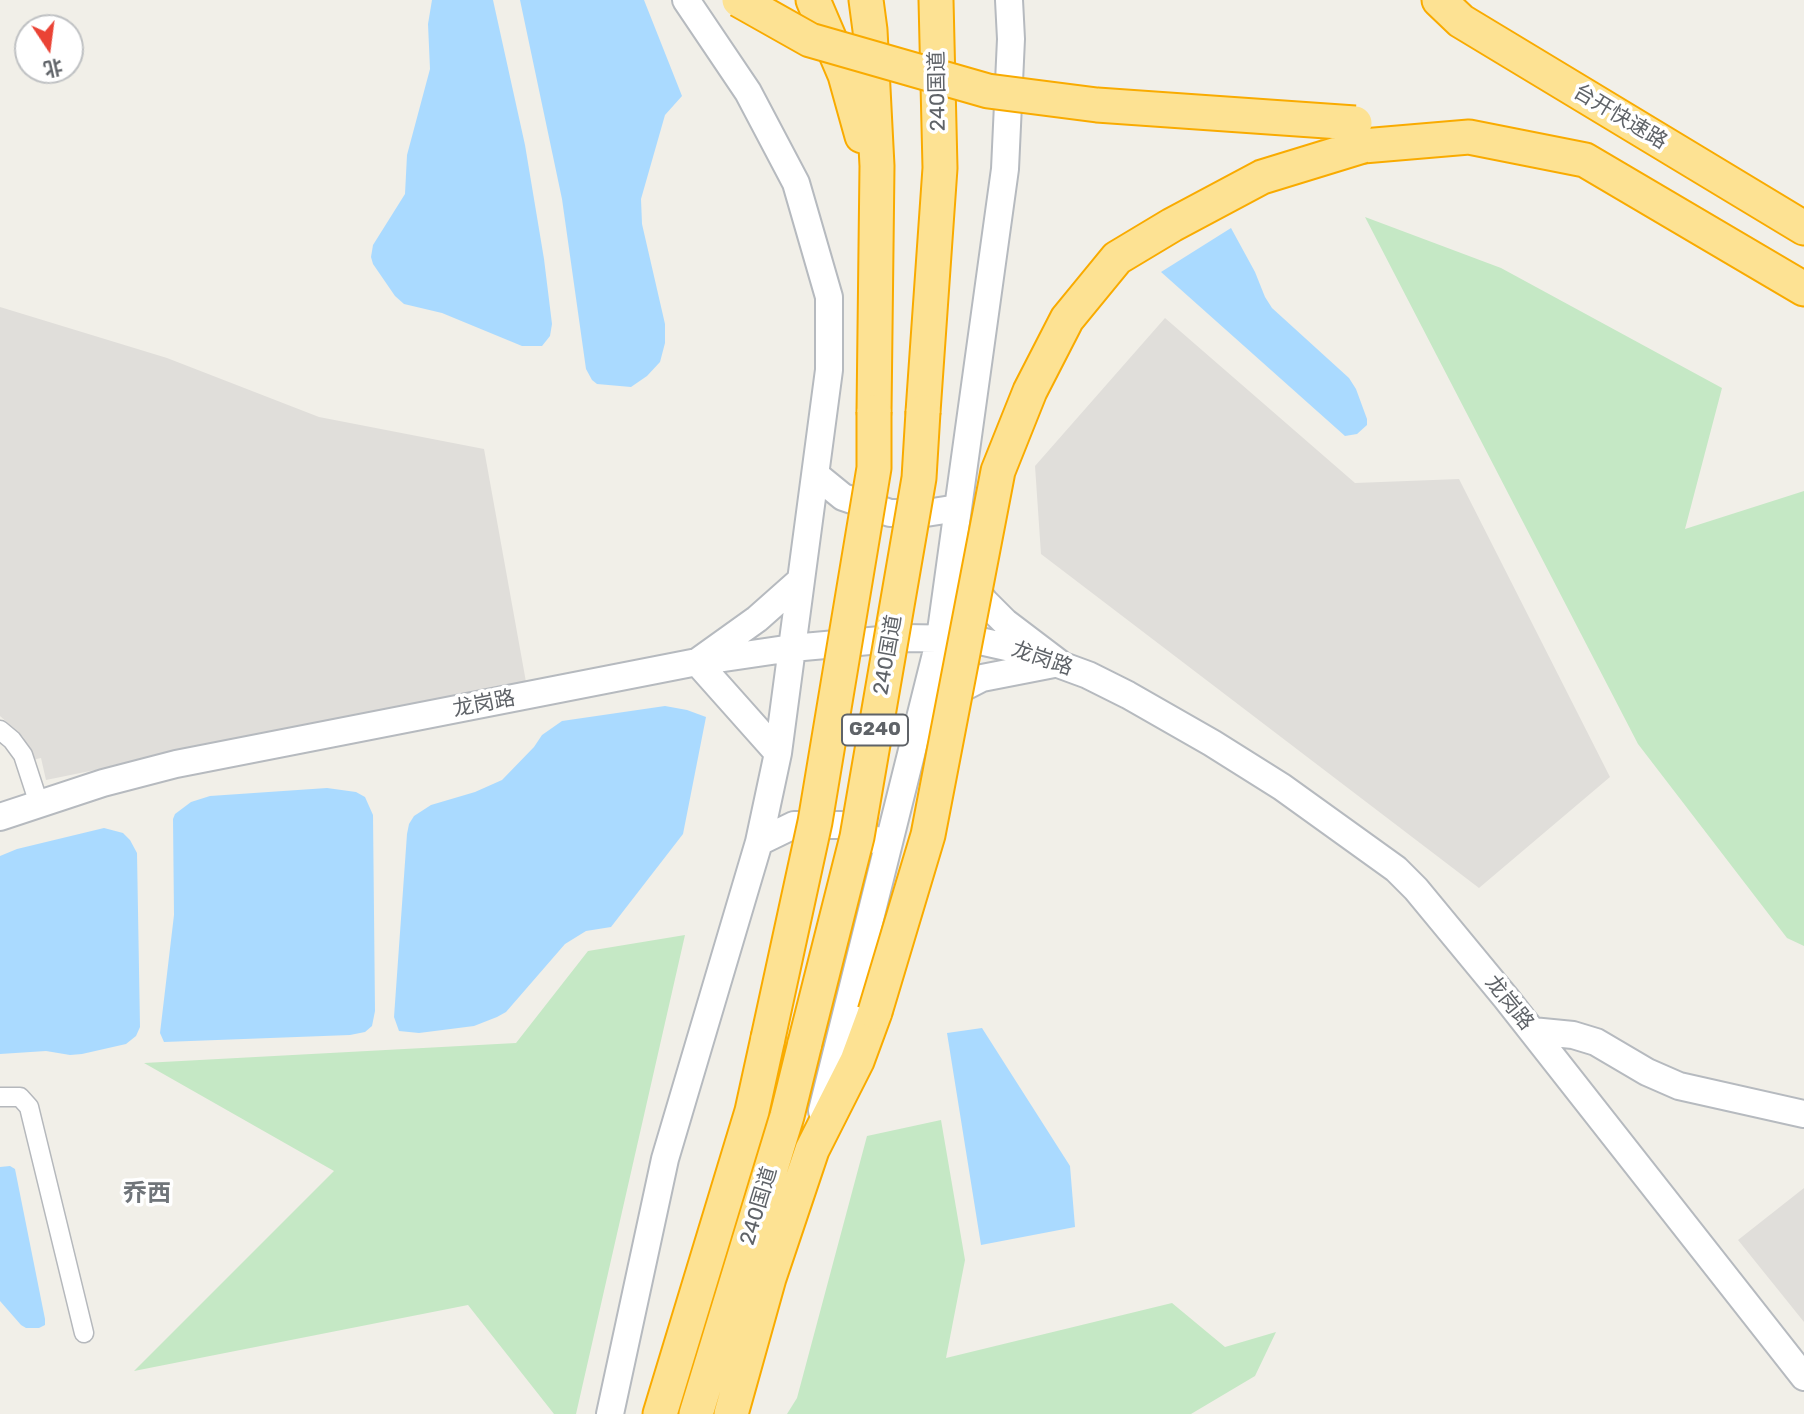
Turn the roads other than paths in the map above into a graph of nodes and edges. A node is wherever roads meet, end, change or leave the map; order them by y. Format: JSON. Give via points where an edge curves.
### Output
{"nodes":[{"id":1,"x":686,"y":0,"type":"edge"},
{"id":2,"x":739,"y":0,"type":"edge"},
{"id":3,"x":813,"y":0,"type":"edge"},
{"id":4,"x":866,"y":0,"type":"edge"},
{"id":5,"x":936,"y":0,"type":"edge"},
{"id":6,"x":1009,"y":0,"type":"edge"},
{"id":7,"x":1431,"y":0,"type":"edge"},
{"id":8,"x":1450,"y":10,"type":"edge"},
{"id":9,"x":1359,"y":134,"type":"junction"},
{"id":10,"x":877,"y":192,"type":"junction"},
{"id":11,"x":1804,"y":228,"type":"edge"},
{"id":12,"x":1804,"y":289,"type":"edge"},
{"id":13,"x":816,"y":475,"type":"junction"},
{"id":14,"x":958,"y":508,"type":"junction"},
{"id":15,"x":952,"y":554,"type":"junction"},
{"id":16,"x":802,"y":580,"type":"junction"},
{"id":17,"x":940,"y":638,"type":"junction"},
{"id":18,"x":792,"y":648,"type":"junction"},
{"id":19,"x":697,"y":662,"type":"junction"},
{"id":20,"x":1059,"y":663,"type":"junction"},
{"id":21,"x":920,"y":717,"type":"junction"},
{"id":22,"x":0,"y":730,"type":"edge"},
{"id":23,"x":778,"y":753,"type":"junction"},
{"id":24,"x":39,"y":804,"type":"junction"},
{"id":25,"x":0,"y":817,"type":"edge"},
{"id":26,"x":759,"y":842,"type":"junction"},
{"id":27,"x":887,"y":849,"type":"junction"},
{"id":28,"x":1532,"y":1031,"type":"junction"},
{"id":29,"x":0,"y":1097,"type":"edge"},
{"id":30,"x":1804,"y":1114,"type":"edge"},
{"id":31,"x":812,"y":1150,"type":"junction"},
{"id":32,"x":84,"y":1333,"type":"dead end"},
{"id":33,"x":1804,"y":1377,"type":"edge"},
{"id":34,"x":610,"y":1414,"type":"edge"},
{"id":35,"x":660,"y":1414,"type":"edge"},
{"id":36,"x":696,"y":1414,"type":"edge"},
{"id":37,"x":732,"y":1414,"type":"edge"}],
"edges":[{"from":1,"to":13,"type":"main road","via":[[748,92],[796,183],[829,297],[829,370]]},
{"from":2,"to":9,"type":"highway","bridge":true,"via":[[810,40],[988,91]]},
{"from":3,"to":10,"type":"highway","via":[[845,75]]},
{"from":4,"to":10,"type":"highway","name":"240国道","number":"G240"},
{"from":5,"to":36,"type":"highway","name":"240国道","number":"G240","bridge":true,"via":[[940,168],[919,478],[857,837],[787,1116]]},
{"from":6,"to":14,"type":"main road","via":[[1005,169]]},
{"from":7,"to":8,"type":"highway","name":"台开快速路"},
{"from":8,"to":11,"type":"highway","name":"台开快速路"},
{"from":9,"to":12,"type":"highway","via":[[1469,138],[1586,160]]},
{"from":9,"to":31,"type":"highway","bridge":true,"via":[[1262,177],[1117,258],[1067,319],[1030,391],[998,471],[928,835],[857,1061]]},
{"from":10,"to":35,"type":"highway","name":"240国道","number":"G240","bridge":true,"via":[[874,468],[815,821],[752,1111]]},
{"from":13,"to":14,"type":"main road","via":[[843,497],[890,513]]},
{"from":13,"to":16,"type":"main road"},
{"from":14,"to":15,"type":"main road"},
{"from":15,"to":17,"type":"main road"},
{"from":15,"to":20,"type":"main road","via":[[991,608]]},
{"from":16,"to":18,"type":"main road"},
{"from":16,"to":19,"type":"main road"},
{"from":17,"to":18,"type":"main road","name":"龙岗路"},
{"from":17,"to":20,"type":"main road","name":"龙岗路","via":[[990,642]]},
{"from":17,"to":21,"type":"main road"},
{"from":18,"to":19,"type":"main road","name":"龙岗路"},
{"from":18,"to":23,"type":"main road"},
{"from":19,"to":23,"type":"main road"},
{"from":19,"to":24,"type":"main road","name":"龙岗路","via":[[176,764]]},
{"from":20,"to":21,"type":"main road","via":[[982,678],[938,701]]},
{"from":20,"to":28,"type":"main road","name":"龙岗路","via":[[1128,695],[1212,743],[1381,857],[1416,889]]},
{"from":21,"to":27,"type":"main road"},
{"from":22,"to":24,"type":"street","via":[[23,755]]},
{"from":23,"to":26,"type":"main road"},
{"from":24,"to":25,"type":"main road","name":"龙岗路"},
{"from":26,"to":27,"type":"main road","via":[[794,825],[841,825],[870,836]]},
{"from":26,"to":34,"type":"main road","via":[[665,1159]]},
{"from":27,"to":31,"type":"main road"},
{"from":28,"to":30,"type":"main road","via":[[1596,1042],[1679,1086]]},
{"from":28,"to":33,"type":"main road","name":"龙岗路"},
{"from":29,"to":32,"type":"street","via":[[20,1097],[29,1107]]},
{"from":31,"to":37,"type":"highway","via":[[769,1278]]}]}
